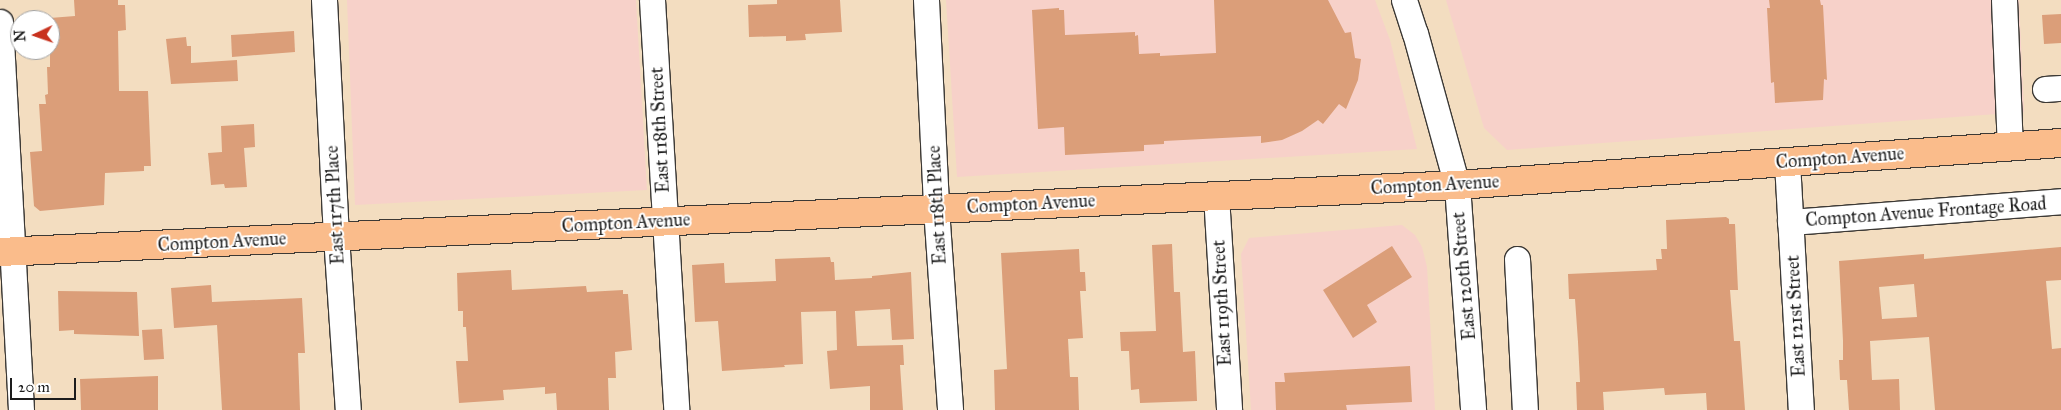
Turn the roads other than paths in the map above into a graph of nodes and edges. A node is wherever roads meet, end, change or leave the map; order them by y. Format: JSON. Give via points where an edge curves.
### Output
{"nodes":[{"id":1,"x":324,"y":0,"type":"edge"},
{"id":2,"x":652,"y":0,"type":"edge"},
{"id":3,"x":926,"y":0,"type":"edge"},
{"id":4,"x":1404,"y":0,"type":"edge"},
{"id":5,"x":2004,"y":0,"type":"edge"},
{"id":6,"x":0,"y":22,"type":"edge"},
{"id":7,"x":2061,"y":143,"type":"edge"},
{"id":8,"x":2010,"y":147,"type":"junction"},
{"id":9,"x":1787,"y":162,"type":"junction"},
{"id":10,"x":1457,"y":185,"type":"junction"},
{"id":11,"x":1216,"y":196,"type":"junction"},
{"id":12,"x":2061,"y":201,"type":"edge"},
{"id":13,"x":936,"y":208,"type":"junction"},
{"id":14,"x":665,"y":221,"type":"junction"},
{"id":15,"x":1790,"y":222,"type":"junction"},
{"id":16,"x":336,"y":236,"type":"junction"},
{"id":17,"x":6,"y":252,"type":"edge"},
{"id":18,"x":1517,"y":259,"type":"dead end"},
{"id":19,"x":21,"y":410,"type":"edge"},
{"id":20,"x":348,"y":410,"type":"edge"},
{"id":21,"x":676,"y":410,"type":"edge"},
{"id":22,"x":950,"y":410,"type":"edge"},
{"id":23,"x":1229,"y":410,"type":"edge"},
{"id":24,"x":1474,"y":410,"type":"edge"},
{"id":25,"x":1525,"y":410,"type":"edge"},
{"id":26,"x":1801,"y":410,"type":"edge"}],
"edges":[{"from":1,"to":16,"type":"street","name":"East 117th Place"},
{"from":2,"to":14,"type":"street","name":"East 118th Street"},
{"from":3,"to":13,"type":"street","name":"East 118th Place"},
{"from":4,"to":10,"type":"street","name":"East 120th Street"},
{"from":5,"to":8,"type":"street"},
{"from":6,"to":17,"type":"street"},
{"from":7,"to":8,"type":"main road","name":"Compton Avenue"},
{"from":8,"to":9,"type":"main road","name":"Compton Avenue"},
{"from":9,"to":10,"type":"main road","name":"Compton Avenue"},
{"from":9,"to":15,"type":"street","name":"East 121st Street"},
{"from":10,"to":11,"type":"main road","name":"Compton Avenue"},
{"from":10,"to":24,"type":"street","name":"East 120th Street"},
{"from":11,"to":13,"type":"main road","name":"Compton Avenue"},
{"from":11,"to":23,"type":"street","name":"East 119th Street"},
{"from":12,"to":15,"type":"street","name":"Compton Avenue Frontage Road"},
{"from":13,"to":14,"type":"main road","name":"Compton Avenue"},
{"from":13,"to":22,"type":"street","name":"East 118th Place"},
{"from":14,"to":16,"type":"main road","name":"Compton Avenue"},
{"from":14,"to":21,"type":"street","name":"East 118th Street"},
{"from":15,"to":26,"type":"street","name":"East 121st Street"},
{"from":16,"to":17,"type":"main road","name":"Compton Avenue"},
{"from":16,"to":20,"type":"street","name":"East 117th Place"},
{"from":17,"to":19,"type":"street"},
{"from":18,"to":25,"type":"street"}]}
